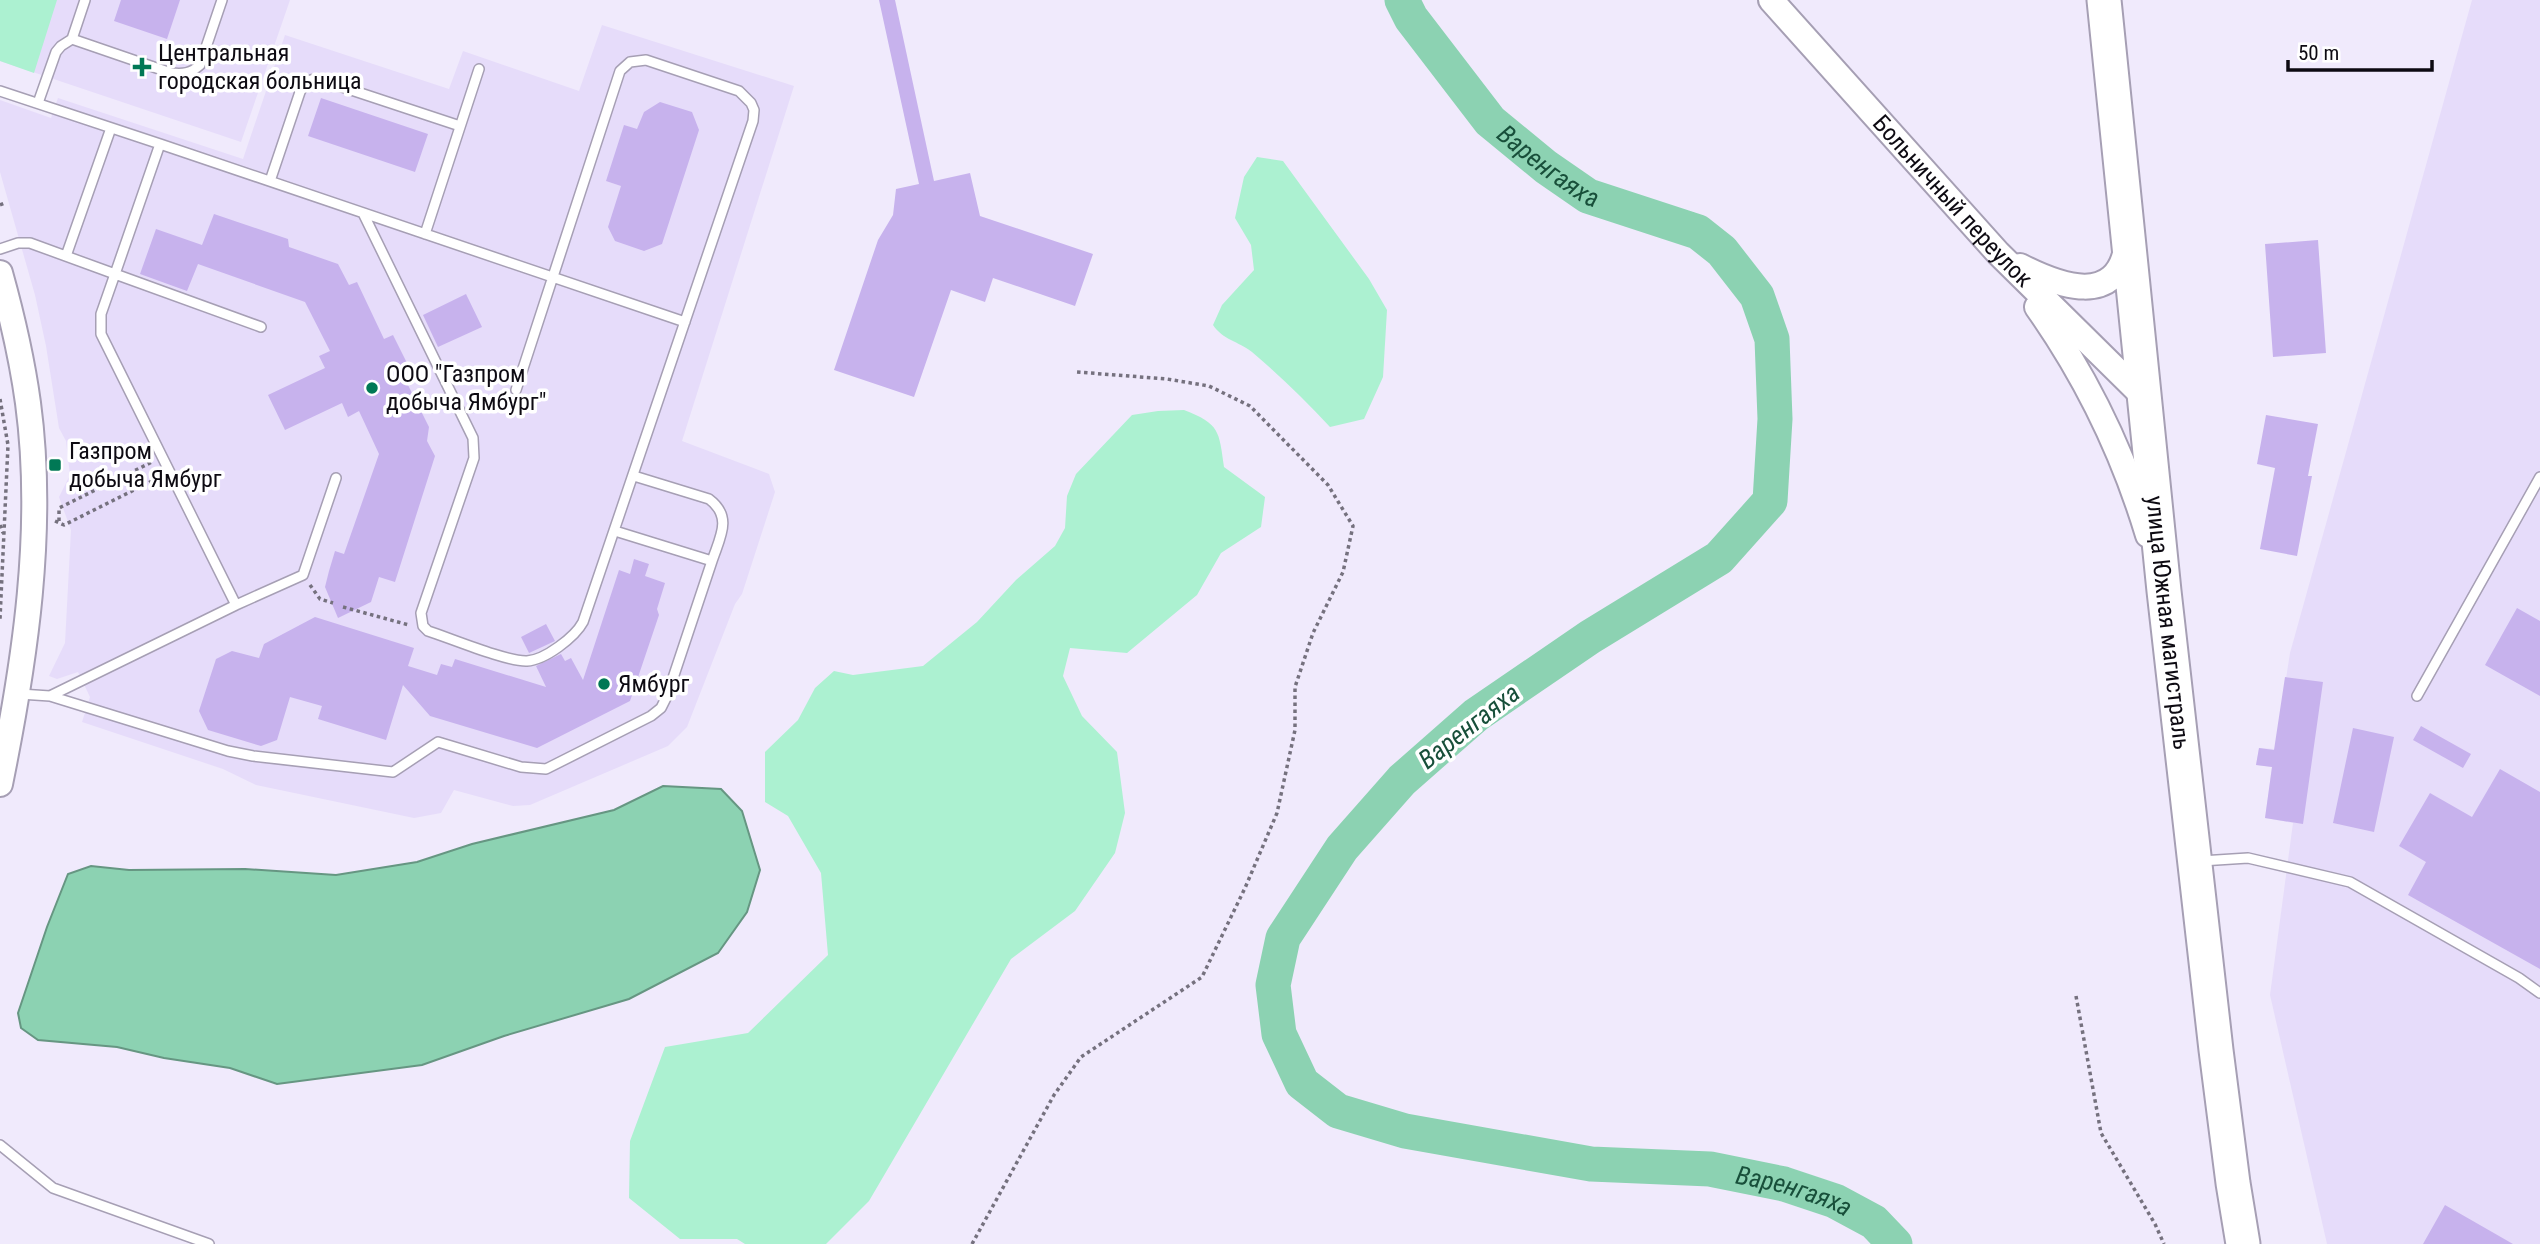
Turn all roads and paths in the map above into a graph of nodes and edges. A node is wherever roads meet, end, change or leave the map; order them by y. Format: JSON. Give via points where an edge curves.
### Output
{"nodes":[{"id":1,"x":85,"y":0,"type":"edge"},
{"id":2,"x":222,"y":0,"type":"edge"},
{"id":3,"x":1771,"y":0,"type":"edge"},
{"id":4,"x":2104,"y":0,"type":"edge"},
{"id":5,"x":72,"y":39,"type":"junction"},
{"id":6,"x":479,"y":69,"type":"dead end"},
{"id":7,"x":0,"y":91,"type":"edge"},
{"id":8,"x":38,"y":103,"type":"junction"},
{"id":9,"x":460,"y":126,"type":"junction"},
{"id":10,"x":111,"y":128,"type":"junction"},
{"id":11,"x":160,"y":144,"type":"junction"},
{"id":12,"x":270,"y":181,"type":"junction"},
{"id":13,"x":363,"y":213,"type":"junction"},
{"id":14,"x":425,"y":234,"type":"junction"},
{"id":15,"x":2129,"y":237,"type":"junction"},
{"id":16,"x":0,"y":248,"type":"edge"},
{"id":17,"x":1998,"y":253,"type":"junction"},
{"id":18,"x":66,"y":256,"type":"junction"},
{"id":19,"x":0,"y":273,"type":"edge"},
{"id":20,"x":115,"y":274,"type":"junction"},
{"id":21,"x":554,"y":277,"type":"junction"},
{"id":22,"x":685,"y":322,"type":"junction"},
{"id":23,"x":261,"y":327,"type":"dead end"},
{"id":24,"x":1077,"y":372,"type":"dead end"},
{"id":25,"x":516,"y":390,"type":"dead end"},
{"id":26,"x":2142,"y":395,"type":"junction"},
{"id":27,"x":0,"y":399,"type":"edge"},
{"id":28,"x":162,"y":457,"type":"junction"},
{"id":29,"x":170,"y":472,"type":"junction"},
{"id":30,"x":634,"y":476,"type":"junction"},
{"id":31,"x":2540,"y":477,"type":"edge"},
{"id":32,"x":336,"y":478,"type":"dead end"},
{"id":33,"x":4,"y":519,"type":"junction"},
{"id":34,"x":33,"y":521,"type":"junction"},
{"id":35,"x":59,"y":521,"type":"junction"},
{"id":36,"x":0,"y":525,"type":"edge"},
{"id":37,"x":615,"y":531,"type":"junction"},
{"id":38,"x":4,"y":535,"type":"junction"},
{"id":39,"x":712,"y":561,"type":"junction"},
{"id":40,"x":303,"y":575,"type":"junction"},
{"id":41,"x":2164,"y":591,"type":"junction"},
{"id":42,"x":333,"y":603,"type":"dead end"},
{"id":43,"x":236,"y":605,"type":"junction"},
{"id":44,"x":343,"y":607,"type":"dead end"},
{"id":45,"x":0,"y":619,"type":"edge"},
{"id":46,"x":428,"y":631,"type":"junction"},
{"id":47,"x":17,"y":694,"type":"junction"},
{"id":48,"x":50,"y":696,"type":"junction"},
{"id":49,"x":2417,"y":696,"type":"dead end"},
{"id":50,"x":0,"y":784,"type":"edge"},
{"id":51,"x":2195,"y":861,"type":"junction"},
{"id":52,"x":2540,"y":993,"type":"edge"},
{"id":53,"x":2076,"y":996,"type":"dead end"},
{"id":54,"x":0,"y":1145,"type":"edge"},
{"id":55,"x":209,"y":1244,"type":"edge"},
{"id":56,"x":972,"y":1244,"type":"edge"},
{"id":57,"x":2164,"y":1244,"type":"edge"},
{"id":58,"x":2243,"y":1244,"type":"edge"}],
"edges":[{"from":1,"to":5,"type":"lane"},
{"from":2,"to":5,"type":"lane","via":[[200,65],[184,74]]},
{"from":3,"to":17,"type":"street","name":"Больничный переулок"},
{"from":4,"to":15,"type":"highway","name":"улица Южная магистраль"},
{"from":5,"to":8,"type":"lane","via":[[56,52]]},
{"from":6,"to":9,"type":"lane"},
{"from":7,"to":8,"type":"lane"},
{"from":8,"to":10,"type":"lane"},
{"from":9,"to":12,"type":"lane","via":[[311,79],[300,92]]},
{"from":9,"to":14,"type":"lane"},
{"from":10,"to":11,"type":"lane"},
{"from":10,"to":18,"type":"lane"},
{"from":11,"to":12,"type":"lane"},
{"from":11,"to":20,"type":"lane"},
{"from":12,"to":13,"type":"lane"},
{"from":13,"to":14,"type":"lane"},
{"from":13,"to":46,"type":"lane","via":[[475,449],[421,613]]},
{"from":14,"to":21,"type":"lane"},
{"from":15,"to":17,"type":"street","via":[[2126,255],[2114,275],[2091,287],[2060,284]]},
{"from":15,"to":26,"type":"highway","name":"улица Южная магистраль"},
{"from":16,"to":18,"type":"lane","via":[[23,243]]},
{"from":17,"to":26,"type":"street","name":"Больничный переулок"},
{"from":17,"to":41,"type":"street","via":[[2058,336],[2101,410],[2136,495]]},
{"from":18,"to":20,"type":"lane"},
{"from":19,"to":34,"type":"street","via":[[29,404]]},
{"from":20,"to":23,"type":"lane"},
{"from":20,"to":28,"type":"lane","via":[[101,314],[102,334]]},
{"from":21,"to":22,"type":"lane"},
{"from":21,"to":22,"type":"lane","via":[[620,71],[637,59],[646,60],[739,91],[751,103],[753,121]]},
{"from":21,"to":25,"type":"lane"},
{"from":22,"to":30,"type":"lane"},
{"from":24,"to":56,"type":"path","via":[[1209,386],[1250,407],[1328,485],[1353,526],[1343,572],[1313,633],[1295,687],[1295,730],[1277,813],[1202,977],[1081,1057],[1054,1095]]},
{"from":26,"to":41,"type":"highway","name":"улица Южная магистраль"},
{"from":27,"to":33,"type":"path","via":[[8,445]]},
{"from":28,"to":29,"type":"lane"},
{"from":28,"to":35,"type":"path","via":[[59,508]]},
{"from":29,"to":35,"type":"path","via":[[64,525]]},
{"from":29,"to":43,"type":"lane"},
{"from":30,"to":37,"type":"lane"},
{"from":30,"to":39,"type":"lane","via":[[716,504],[723,513],[723,525]]},
{"from":31,"to":49,"type":"lane"},
{"from":32,"to":40,"type":"lane"},
{"from":33,"to":34,"type":"path"},
{"from":33,"to":38,"type":"path"},
{"from":34,"to":35,"type":"path"},
{"from":34,"to":47,"type":"street"},
{"from":36,"to":38,"type":"path"},
{"from":37,"to":39,"type":"lane"},
{"from":37,"to":46,"type":"lane","via":[[583,622],[569,640],[532,660]]},
{"from":38,"to":45,"type":"path"},
{"from":39,"to":48,"type":"lane","via":[[660,708],[546,769],[521,767],[438,742],[393,772],[253,756]]},
{"from":40,"to":42,"type":"path","via":[[320,599]]},
{"from":40,"to":43,"type":"lane"},
{"from":41,"to":51,"type":"highway","name":"улица Южная магистраль"},
{"from":43,"to":48,"type":"lane"},
{"from":44,"to":46,"type":"path"},
{"from":47,"to":48,"type":"lane"},
{"from":47,"to":50,"type":"street"},
{"from":51,"to":52,"type":"lane","via":[[2248,858],[2350,883]]},
{"from":51,"to":58,"type":"highway","name":"улица Южная магистраль"},
{"from":53,"to":57,"type":"path","via":[[2101,1133]]},
{"from":54,"to":55,"type":"lane","via":[[53,1188]]}]}
